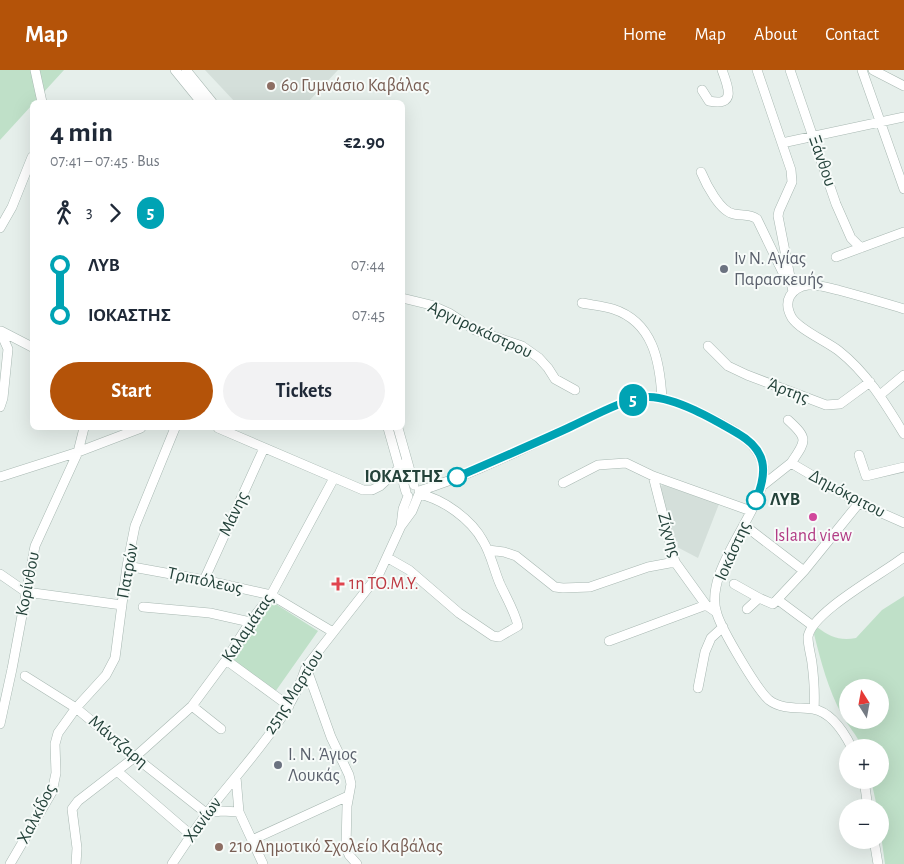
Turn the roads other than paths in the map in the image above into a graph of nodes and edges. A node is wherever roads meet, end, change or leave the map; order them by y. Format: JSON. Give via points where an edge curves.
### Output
{"nodes":[{"id":1,"x":34,"y":70,"type":"edge"},
{"id":2,"x":176,"y":70,"type":"edge"},
{"id":3,"x":186,"y":70,"type":"edge"},
{"id":4,"x":722,"y":70,"type":"edge"},
{"id":5,"x":757,"y":70,"type":"edge"},
{"id":6,"x":790,"y":70,"type":"edge"},
{"id":7,"x":862,"y":70,"type":"edge"},
{"id":8,"x":873,"y":70,"type":"edge"},
{"id":9,"x":904,"y":86,"type":"edge"},
{"id":10,"x":702,"y":90,"type":"dead end"},
{"id":11,"x":42,"y":100,"type":"edge"},
{"id":12,"x":199,"y":100,"type":"edge"},
{"id":13,"x":210,"y":100,"type":"edge"},
{"id":14,"x":904,"y":117,"type":"edge"},
{"id":15,"x":879,"y":121,"type":"junction"},
{"id":16,"x":812,"y":136,"type":"junction"},
{"id":17,"x":782,"y":143,"type":"junction"},
{"id":18,"x":30,"y":162,"type":"edge"},
{"id":19,"x":701,"y":172,"type":"dead end"},
{"id":20,"x":904,"y":189,"type":"edge"},
{"id":21,"x":0,"y":228,"type":"edge"},
{"id":22,"x":904,"y":232,"type":"edge"},
{"id":23,"x":861,"y":248,"type":"junction"},
{"id":24,"x":836,"y":256,"type":"dead end"},
{"id":25,"x":793,"y":292,"type":"junction"},
{"id":26,"x":405,"y":299,"type":"edge"},
{"id":27,"x":582,"y":303,"type":"dead end"},
{"id":28,"x":904,"y":310,"type":"edge"},
{"id":29,"x":0,"y":331,"type":"edge"},
{"id":30,"x":708,"y":346,"type":"dead end"},
{"id":31,"x":30,"y":347,"type":"edge"},
{"id":32,"x":904,"y":375,"type":"edge"},
{"id":33,"x":870,"y":382,"type":"junction"},
{"id":34,"x":575,"y":390,"type":"dead end"},
{"id":35,"x":880,"y":395,"type":"junction"},
{"id":36,"x":662,"y":399,"type":"junction"},
{"id":37,"x":0,"y":407,"type":"edge"},
{"id":38,"x":788,"y":420,"type":"dead end"},
{"id":39,"x":84,"y":430,"type":"edge"},
{"id":40,"x":136,"y":430,"type":"edge"},
{"id":41,"x":174,"y":430,"type":"edge"},
{"id":42,"x":223,"y":430,"type":"edge"},
{"id":43,"x":389,"y":430,"type":"edge"},
{"id":44,"x":399,"y":430,"type":"edge"},
{"id":45,"x":904,"y":434,"type":"edge"},
{"id":46,"x":264,"y":448,"type":"junction"},
{"id":47,"x":78,"y":452,"type":"junction"},
{"id":48,"x":859,"y":455,"type":"dead end"},
{"id":49,"x":408,"y":461,"type":"junction"},
{"id":50,"x":791,"y":463,"type":"junction"},
{"id":51,"x":904,"y":467,"type":"edge"},
{"id":52,"x":399,"y":468,"type":"junction"},
{"id":53,"x":653,"y":476,"type":"junction"},
{"id":54,"x":0,"y":477,"type":"edge"},
{"id":55,"x":334,"y":478,"type":"junction"},
{"id":56,"x":564,"y":483,"type":"dead end"},
{"id":57,"x":762,"y":486,"type":"junction"},
{"id":58,"x":418,"y":490,"type":"junction"},
{"id":59,"x":407,"y":494,"type":"junction"},
{"id":60,"x":859,"y":503,"type":"junction"},
{"id":61,"x":751,"y":511,"type":"junction"},
{"id":62,"x":904,"y":523,"type":"edge"},
{"id":63,"x":401,"y":526,"type":"junction"},
{"id":64,"x":744,"y":526,"type":"junction"},
{"id":65,"x":488,"y":550,"type":"junction"},
{"id":66,"x":904,"y":556,"type":"edge"},
{"id":67,"x":388,"y":558,"type":"junction"},
{"id":68,"x":675,"y":562,"type":"junction"},
{"id":69,"x":127,"y":566,"type":"junction"},
{"id":70,"x":804,"y":571,"type":"junction"},
{"id":71,"x":0,"y":574,"type":"edge"},
{"id":72,"x":204,"y":580,"type":"junction"},
{"id":73,"x":734,"y":584,"type":"dead end"},
{"id":74,"x":26,"y":592,"type":"junction"},
{"id":75,"x":271,"y":595,"type":"junction"},
{"id":76,"x":759,"y":598,"type":"junction"},
{"id":77,"x":778,"y":600,"type":"junction"},
{"id":78,"x":122,"y":604,"type":"junction"},
{"id":79,"x":706,"y":605,"type":"junction"},
{"id":80,"x":142,"y":607,"type":"dead end"},
{"id":81,"x":747,"y":609,"type":"dead end"},
{"id":82,"x":716,"y":612,"type":"junction"},
{"id":83,"x":250,"y":622,"type":"junction"},
{"id":84,"x":723,"y":626,"type":"junction"},
{"id":85,"x":813,"y":626,"type":"junction"},
{"id":86,"x":333,"y":632,"type":"junction"},
{"id":87,"x":609,"y":641,"type":"dead end"},
{"id":88,"x":226,"y":660,"type":"junction"},
{"id":89,"x":306,"y":667,"type":"junction"},
{"id":90,"x":25,"y":676,"type":"dead end"},
{"id":91,"x":698,"y":688,"type":"dead end"},
{"id":92,"x":192,"y":706,"type":"junction"},
{"id":93,"x":289,"y":706,"type":"junction"},
{"id":94,"x":76,"y":708,"type":"junction"},
{"id":95,"x":814,"y":709,"type":"junction"},
{"id":96,"x":0,"y":724,"type":"edge"},
{"id":97,"x":221,"y":729,"type":"dead end"},
{"id":98,"x":848,"y":739,"type":"edge"},
{"id":99,"x":135,"y":757,"type":"junction"},
{"id":100,"x":117,"y":771,"type":"junction"},
{"id":101,"x":236,"y":777,"type":"junction"},
{"id":102,"x":348,"y":796,"type":"junction"},
{"id":103,"x":239,"y":812,"type":"junction"},
{"id":104,"x":206,"y":813,"type":"junction"},
{"id":105,"x":191,"y":835,"type":"junction"},
{"id":106,"x":252,"y":840,"type":"junction"},
{"id":107,"x":876,"y":849,"type":"edge"},
{"id":108,"x":10,"y":864,"type":"edge"},
{"id":109,"x":76,"y":864,"type":"edge"},
{"id":110,"x":172,"y":864,"type":"edge"},
{"id":111,"x":263,"y":864,"type":"edge"},
{"id":112,"x":357,"y":864,"type":"edge"},
{"id":113,"x":878,"y":864,"type":"edge"}],
"edges":[{"from":1,"to":11,"type":"street"},
{"from":2,"to":12,"type":"street"},
{"from":3,"to":13,"type":"street"},
{"from":4,"to":10,"type":"street","via":[[729,88],[727,99],[709,101]]},
{"from":5,"to":17,"type":"street"},
{"from":6,"to":16,"type":"street","name":"Ξάνθου"},
{"from":7,"to":15,"type":"street"},
{"from":8,"to":9,"type":"street"},
{"from":14,"to":15,"type":"street"},
{"from":15,"to":16,"type":"street"},
{"from":15,"to":20,"type":"street"},
{"from":16,"to":17,"type":"street"},
{"from":16,"to":23,"type":"street","name":"Ξάνθου","via":[[836,204],[851,238]]},
{"from":17,"to":25,"type":"street","via":[[792,182],[778,216]]},
{"from":18,"to":21,"type":"street"},
{"from":19,"to":25,"type":"street","via":[[707,187],[726,211],[757,219]]},
{"from":22,"to":23,"type":"street"},
{"from":23,"to":24,"type":"street"},
{"from":25,"to":28,"type":"street","via":[[802,286],[817,285]]},
{"from":25,"to":33,"type":"street","via":[[788,299],[788,307],[795,322],[837,350]]},
{"from":26,"to":34,"type":"street","name":"Αργυροκάστρου","via":[[431,305],[475,330],[527,349],[555,379]]},
{"from":27,"to":36,"type":"street","via":[[614,310],[631,318],[651,339]]},
{"from":29,"to":31,"type":"street"},
{"from":29,"to":37,"type":"street","via":[[8,349],[4,398]]},
{"from":30,"to":33,"type":"street","name":"Άρτης","via":[[728,366],[826,405],[840,404]]},
{"from":32,"to":35,"type":"street"},
{"from":33,"to":35,"type":"street"},
{"from":35,"to":45,"type":"street"},
{"from":36,"to":57,"type":"street","name":"Ιοκάστης","via":[[744,436],[762,459]]},
{"from":36,"to":58,"type":"street","name":"Ιοκάστης","via":[[635,399],[457,477]]},
{"from":38,"to":50,"type":"street","name":"Δημόκριτου","via":[[803,437],[802,446]]},
{"from":39,"to":47,"type":"street","name":"Κορίνθου"},
{"from":40,"to":47,"type":"street"},
{"from":41,"to":69,"type":"street","name":"Πατρών","via":[[135,526]]},
{"from":42,"to":46,"type":"street"},
{"from":43,"to":52,"type":"street"},
{"from":44,"to":49,"type":"street"},
{"from":46,"to":55,"type":"street"},
{"from":46,"to":72,"type":"street","name":"Μάνης"},
{"from":47,"to":54,"type":"street"},
{"from":47,"to":74,"type":"street","name":"Κορίνθου","via":[[35,546]]},
{"from":48,"to":51,"type":"street","via":[[866,476]]},
{"from":49,"to":52,"type":"street"},
{"from":49,"to":58,"type":"street"},
{"from":50,"to":57,"type":"street","name":"Δημόκριτου"},
{"from":50,"to":60,"type":"street","name":"Δημόκριτου"},
{"from":52,"to":55,"type":"street","via":[[372,490],[362,490]]},
{"from":52,"to":59,"type":"street"},
{"from":53,"to":56,"type":"street","via":[[626,463],[598,465]]},
{"from":53,"to":61,"type":"street"},
{"from":53,"to":68,"type":"street","name":"Ζίχνης"},
{"from":55,"to":75,"type":"street","name":"Καλαμάτας"},
{"from":57,"to":61,"type":"street","name":"Ιοκάστης"},
{"from":58,"to":59,"type":"street","name":"Ιοκάστης","via":[[414,498]]},
{"from":58,"to":63,"type":"street","name":"25ης Μαρτίου","via":[[412,511]]},
{"from":58,"to":65,"type":"street","via":[[464,519]]},
{"from":59,"to":63,"type":"street","name":"25ης Μαρτίου"},
{"from":60,"to":62,"type":"street","name":"Δημόκριτου"},
{"from":60,"to":70,"type":"street"},
{"from":61,"to":64,"type":"street","name":"Ιοκάστης"},
{"from":63,"to":67,"type":"street","name":"25ης Μαρτίου"},
{"from":64,"to":70,"type":"street"},
{"from":64,"to":82,"type":"street","name":"Ιοκάστης","via":[[719,574]]},
{"from":65,"to":67,"type":"street","via":[[518,625],[499,637],[468,620],[409,570]]},
{"from":65,"to":68,"type":"street","via":[[510,554],[555,586],[576,589],[648,566]]},
{"from":66,"to":85,"type":"street","via":[[840,601]]},
{"from":67,"to":86,"type":"street","name":"25ης Μαρτίου","via":[[373,583]]},
{"from":68,"to":79,"type":"street","name":"Ζίχνης"},
{"from":69,"to":72,"type":"street","name":"Τριπόλεως"},
{"from":69,"to":78,"type":"street","name":"Πατρών"},
{"from":70,"to":77,"type":"street"},
{"from":71,"to":74,"type":"street"},
{"from":72,"to":75,"type":"street","name":"Τριπόλεως"},
{"from":73,"to":76,"type":"street"},
{"from":74,"to":78,"type":"street"},
{"from":74,"to":96,"type":"street","name":"Κορίνθου"},
{"from":75,"to":83,"type":"street","name":"Καλαμάτας"},
{"from":75,"to":86,"type":"street","name":"Τριπόλεως"},
{"from":76,"to":77,"type":"street","via":[[773,604]]},
{"from":76,"to":81,"type":"street"},
{"from":77,"to":85,"type":"street"},
{"from":78,"to":94,"type":"street","name":"Πατρών","via":[[114,658],[106,675]]},
{"from":79,"to":82,"type":"street","name":"Ζίχνης"},
{"from":79,"to":87,"type":"street"},
{"from":80,"to":83,"type":"street","via":[[210,613]]},
{"from":82,"to":84,"type":"street","name":"Ιοκάστης"},
{"from":83,"to":88,"type":"street","name":"Καλαμάτας"},
{"from":84,"to":91,"type":"street","via":[[710,638]]},
{"from":84,"to":95,"type":"street","name":"Ιοκάστης","via":[[770,701],[782,706]]},
{"from":85,"to":95,"type":"street","via":[[808,638],[815,687]]},
{"from":86,"to":89,"type":"street","name":"25ης Μαρτίου"},
{"from":88,"to":92,"type":"street","name":"Καλαμάτας"},
{"from":88,"to":93,"type":"street"},
{"from":89,"to":93,"type":"street","name":"25ης Μαρτίου"},
{"from":89,"to":102,"type":"street","via":[[331,737],[349,774]]},
{"from":90,"to":94,"type":"street","name":"Μάντζαρη"},
{"from":92,"to":97,"type":"street"},
{"from":92,"to":99,"type":"street","name":"Καλαμάτας"},
{"from":93,"to":101,"type":"street","name":"25ης Μαρτίου"},
{"from":94,"to":99,"type":"street","name":"Μάντζαρη"},
{"from":94,"to":108,"type":"street","name":"Χαλκίδος","via":[[58,733],[52,792]]},
{"from":95,"to":98,"type":"street","name":"Ιοκάστης","via":[[831,719]]},
{"from":99,"to":100,"type":"street","name":"Καλαμάτας"},
{"from":99,"to":104,"type":"street","name":"Μάντζαρη"},
{"from":100,"to":105,"type":"street"},
{"from":100,"to":109,"type":"street","name":"Καλαμάτας","via":[[72,809]]},
{"from":101,"to":103,"type":"street"},
{"from":101,"to":104,"type":"street","name":"Χανίων"},
{"from":102,"to":106,"type":"street"},
{"from":102,"to":112,"type":"street","via":[[346,847]]},
{"from":103,"to":104,"type":"street"},
{"from":103,"to":106,"type":"street"},
{"from":104,"to":105,"type":"street","name":"Χανίων"},
{"from":105,"to":110,"type":"street","name":"Χανίων"},
{"from":106,"to":111,"type":"street"},
{"from":107,"to":113,"type":"street"}]}
